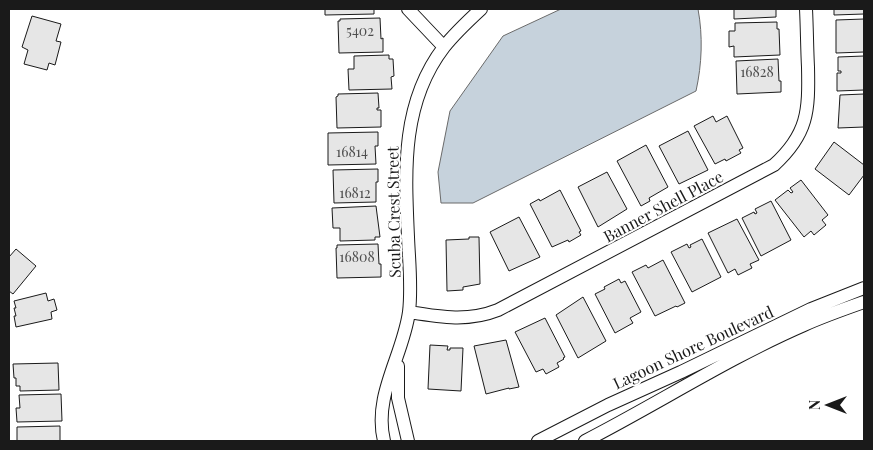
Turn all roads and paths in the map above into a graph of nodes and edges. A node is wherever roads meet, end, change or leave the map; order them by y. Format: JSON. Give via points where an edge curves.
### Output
{"nodes":[{"id":1,"x":408,"y":9,"type":"edge"},
{"id":2,"x":481,"y":9,"type":"edge"},
{"id":3,"x":806,"y":9,"type":"edge"},
{"id":4,"x":444,"y":47,"type":"junction"},
{"id":5,"x":864,"y":288,"type":"edge"},
{"id":6,"x":864,"y":302,"type":"edge"},
{"id":7,"x":409,"y":312,"type":"junction"},
{"id":8,"x":400,"y":346,"type":"junction"},
{"id":9,"x":384,"y":441,"type":"edge"},
{"id":10,"x":408,"y":441,"type":"edge"},
{"id":11,"x":538,"y":441,"type":"edge"},
{"id":12,"x":586,"y":441,"type":"edge"}],
"edges":[{"from":1,"to":4,"type":"street"},
{"from":2,"to":4,"type":"street","name":"Scuba Crest Street"},
{"from":3,"to":7,"type":"street","name":"Banner Shell Place","via":[[809,93],[806,116],[798,137],[774,165],[498,310],[462,318]]},
{"from":4,"to":7,"type":"street","name":"Scuba Crest Street","via":[[420,91],[409,130],[406,172],[411,284]]},
{"from":5,"to":11,"type":"street","name":"Lagoon Shore Boulevard","via":[[811,309]]},
{"from":6,"to":12,"type":"street","name":"Lagoon Shore Boulevard","via":[[775,339]]},
{"from":7,"to":8,"type":"street","name":"Scuba Crest Street"},
{"from":8,"to":9,"type":"street","name":"Scuba Crest Street","via":[[383,401]]},
{"from":8,"to":10,"type":"street","name":"Scuba Crest Street","via":[[398,398]]}]}
